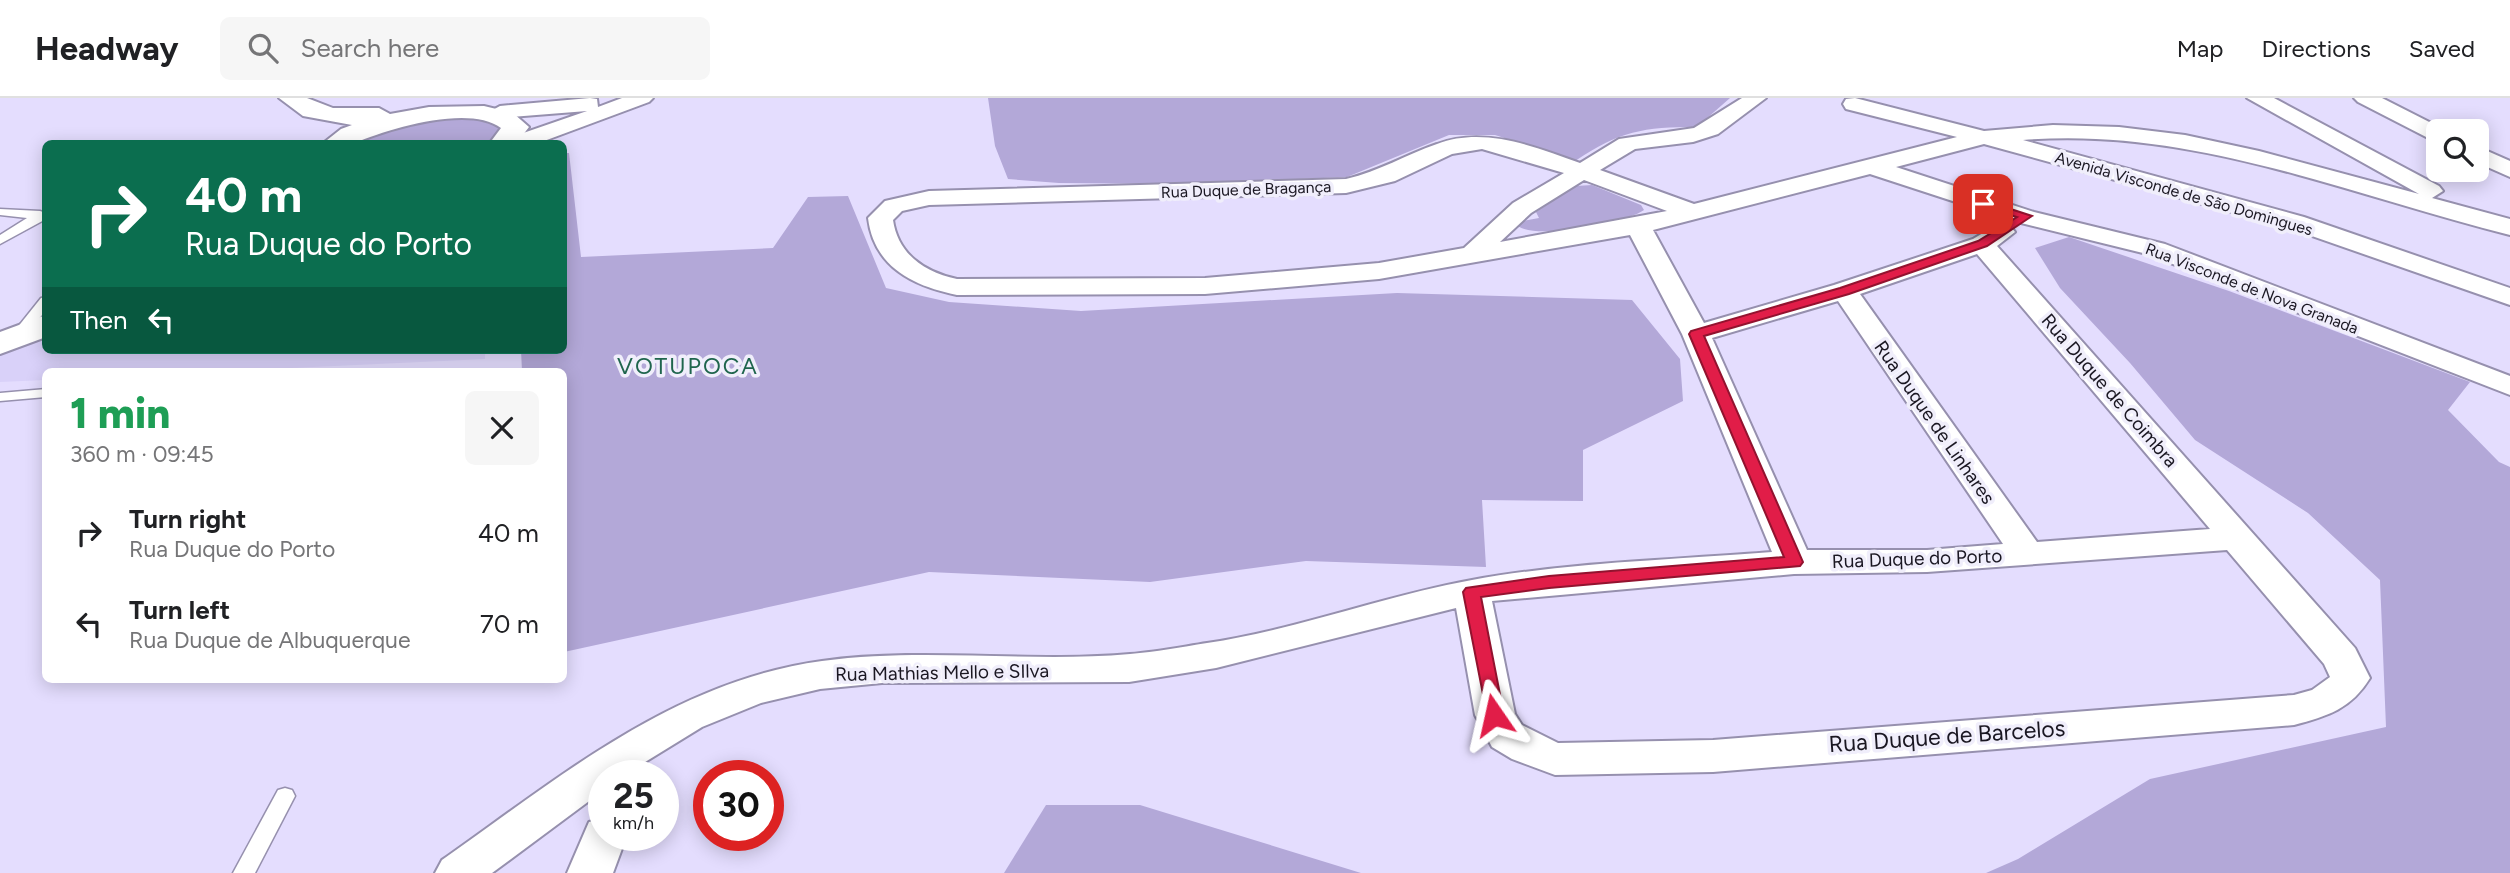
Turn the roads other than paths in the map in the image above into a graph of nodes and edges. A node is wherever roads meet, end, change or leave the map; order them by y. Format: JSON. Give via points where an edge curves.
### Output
{"nodes":[{"id":1,"x":263,"y":98,"type":"edge"},
{"id":2,"x":291,"y":98,"type":"edge"},
{"id":3,"x":612,"y":98,"type":"edge"},
{"id":4,"x":642,"y":98,"type":"edge"},
{"id":5,"x":1755,"y":98,"type":"edge"},
{"id":6,"x":2258,"y":98,"type":"edge"},
{"id":7,"x":2365,"y":98,"type":"edge"},
{"id":8,"x":1854,"y":104,"type":"dead end"},
{"id":9,"x":412,"y":112,"type":"junction"},
{"id":10,"x":500,"y":112,"type":"junction"},
{"id":11,"x":293,"y":127,"type":"dead end"},
{"id":12,"x":2426,"y":128,"type":"edge"},
{"id":13,"x":2320,"y":131,"type":"junction"},
{"id":14,"x":1984,"y":137,"type":"junction"},
{"id":15,"x":342,"y":140,"type":"edge"},
{"id":16,"x":505,"y":140,"type":"edge"},
{"id":17,"x":525,"y":140,"type":"edge"},
{"id":18,"x":2255,"y":154,"type":"junction"},
{"id":19,"x":2489,"y":160,"type":"edge"},
{"id":20,"x":1870,"y":166,"type":"junction"},
{"id":21,"x":2510,"y":170,"type":"edge"},
{"id":22,"x":1581,"y":172,"type":"junction"},
{"id":23,"x":1690,"y":211,"type":"junction"},
{"id":24,"x":0,"y":212,"type":"edge"},
{"id":25,"x":42,"y":216,"type":"edge"},
{"id":26,"x":2026,"y":216,"type":"junction"},
{"id":27,"x":42,"y":217,"type":"edge"},
{"id":28,"x":2485,"y":221,"type":"junction"},
{"id":29,"x":1638,"y":226,"type":"junction"},
{"id":30,"x":2510,"y":227,"type":"edge"},
{"id":31,"x":0,"y":240,"type":"edge"},
{"id":32,"x":1982,"y":244,"type":"junction"},
{"id":33,"x":1473,"y":254,"type":"junction"},
{"id":34,"x":1844,"y":291,"type":"junction"},
{"id":35,"x":2510,"y":297,"type":"edge"},
{"id":36,"x":42,"y":306,"type":"edge"},
{"id":37,"x":1696,"y":334,"type":"junction"},
{"id":38,"x":21,"y":335,"type":"edge"},
{"id":39,"x":2510,"y":386,"type":"edge"},
{"id":40,"x":42,"y":393,"type":"edge"},
{"id":41,"x":0,"y":397,"type":"edge"},
{"id":42,"x":2237,"y":538,"type":"junction"},
{"id":43,"x":2027,"y":553,"type":"junction"},
{"id":44,"x":1794,"y":562,"type":"junction"},
{"id":45,"x":1472,"y":592,"type":"junction"},
{"id":46,"x":628,"y":760,"type":"edge"},
{"id":47,"x":588,"y":787,"type":"edge"},
{"id":48,"x":285,"y":796,"type":"dead end"},
{"id":49,"x":599,"y":851,"type":"edge"},
{"id":50,"x":244,"y":873,"type":"edge"},
{"id":51,"x":458,"y":873,"type":"edge"},
{"id":52,"x":590,"y":873,"type":"edge"}],
"edges":[{"from":1,"to":11,"type":"street"},
{"from":2,"to":9,"type":"street","via":[[314,113],[334,117]]},
{"from":3,"to":10,"type":"street","via":[[561,108]]},
{"from":4,"to":17,"type":"street"},
{"from":5,"to":22,"type":"street","via":[[1715,128],[1693,135],[1639,139]]},
{"from":6,"to":13,"type":"street"},
{"from":7,"to":12,"type":"street"},
{"from":8,"to":14,"type":"street","name":"Avenida Visconde de São Domingues"},
{"from":9,"to":10,"type":"street","via":[[462,107]]},
{"from":9,"to":15,"type":"street","via":[[368,124]]},
{"from":10,"to":16,"type":"street","via":[[512,118],[516,127]]},
{"from":13,"to":18,"type":"street","via":[[2311,142],[2289,150]]},
{"from":13,"to":28,"type":"street"},
{"from":14,"to":18,"type":"street","via":[[2110,133]]},
{"from":14,"to":20,"type":"street"},
{"from":14,"to":35,"type":"street","name":"Avenida Visconde de São Domingues","via":[[2295,222]]},
{"from":18,"to":28,"type":"street"},
{"from":19,"to":21,"type":"street"},
{"from":20,"to":23,"type":"street"},
{"from":20,"to":26,"type":"street","name":"Rua Visconde de Nova Granada"},
{"from":22,"to":23,"type":"street","name":"Rua Duque de Bragança"},
{"from":22,"to":33,"type":"street","via":[[1522,208]]},
{"from":22,"to":33,"type":"street","name":"Rua Duque de Bragança","via":[[1498,145],[1468,143],[1446,148],[1387,176],[1346,187],[929,198],[894,206],[880,218],[888,245],[899,262],[918,277],[935,284],[1011,289],[1217,286],[1379,271]]},
{"from":23,"to":29,"type":"street"},
{"from":24,"to":25,"type":"lane"},
{"from":26,"to":32,"type":"street"},
{"from":26,"to":39,"type":"street","name":"Rua Visconde de Nova Granada","via":[[2156,249]]},
{"from":27,"to":31,"type":"lane"},
{"from":28,"to":30,"type":"street"},
{"from":29,"to":33,"type":"street"},
{"from":29,"to":37,"type":"street"},
{"from":32,"to":34,"type":"street"},
{"from":32,"to":42,"type":"street","name":"Rua Duque de Coimbra"},
{"from":34,"to":37,"type":"street"},
{"from":34,"to":43,"type":"street","name":"Rua Duque de Linhares"},
{"from":36,"to":38,"type":"lane"},
{"from":37,"to":44,"type":"street"},
{"from":40,"to":41,"type":"lane"},
{"from":42,"to":43,"type":"street","name":"Rua Duque do Porto"},
{"from":42,"to":45,"type":"street","name":"Rua Duque de Barcelos","via":[[2341,658],[2350,678],[2340,693],[2294,710],[1713,756],[1555,759],[1507,736],[1494,715]]},
{"from":43,"to":44,"type":"street","name":"Rua Duque do Porto","via":[[1927,561]]},
{"from":44,"to":45,"type":"street","name":"Rua Duque do Porto"},
{"from":45,"to":46,"type":"street","name":"Rua Mathias Mello e SIlva","via":[[1216,655],[1129,668],[882,669],[820,675],[752,691],[688,716]]},
{"from":47,"to":51,"type":"street","name":"Rua Mathias Mello e SIlva"},
{"from":48,"to":50,"type":"lane"},
{"from":49,"to":52,"type":"street"}]}
